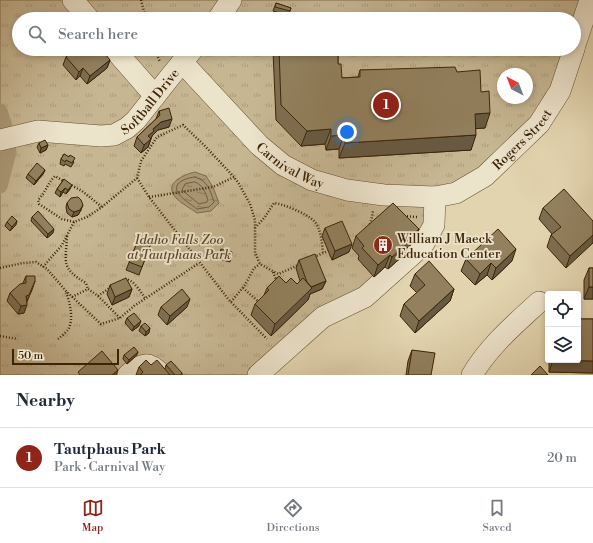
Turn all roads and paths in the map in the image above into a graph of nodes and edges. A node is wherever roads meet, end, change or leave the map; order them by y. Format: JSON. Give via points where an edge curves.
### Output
{"nodes":[{"id":1,"x":73,"y":0,"type":"edge"},
{"id":2,"x":141,"y":0,"type":"edge"},
{"id":3,"x":231,"y":0,"type":"edge"},
{"id":4,"x":590,"y":0,"type":"edge"},
{"id":5,"x":83,"y":12,"type":"edge"},
{"id":6,"x":144,"y":12,"type":"edge"},
{"id":7,"x":223,"y":12,"type":"edge"},
{"id":8,"x":581,"y":27,"type":"edge"},
{"id":9,"x":120,"y":56,"type":"edge"},
{"id":10,"x":157,"y":56,"type":"edge"},
{"id":11,"x":187,"y":56,"type":"edge"},
{"id":12,"x":189,"y":56,"type":"edge"},
{"id":13,"x":571,"y":56,"type":"edge"},
{"id":14,"x":161,"y":64,"type":"dead end"},
{"id":15,"x":155,"y":96,"type":"junction"},
{"id":16,"x":9,"y":137,"type":"edge"},
{"id":17,"x":234,"y":177,"type":"junction"},
{"id":18,"x":137,"y":178,"type":"junction"},
{"id":19,"x":375,"y":194,"type":"junction"},
{"id":20,"x":149,"y":197,"type":"junction"},
{"id":21,"x":435,"y":197,"type":"junction"},
{"id":22,"x":102,"y":207,"type":"junction"},
{"id":23,"x":401,"y":216,"type":"edge"},
{"id":24,"x":420,"y":218,"type":"dead end"},
{"id":25,"x":74,"y":222,"type":"junction"},
{"id":26,"x":255,"y":228,"type":"junction"},
{"id":27,"x":366,"y":229,"type":"edge"},
{"id":28,"x":67,"y":236,"type":"junction"},
{"id":29,"x":328,"y":251,"type":"dead end"},
{"id":30,"x":323,"y":253,"type":"junction"},
{"id":31,"x":310,"y":259,"type":"edge"},
{"id":32,"x":304,"y":262,"type":"edge"},
{"id":33,"x":199,"y":263,"type":"junction"},
{"id":34,"x":260,"y":264,"type":"junction"},
{"id":35,"x":43,"y":267,"type":"junction"},
{"id":36,"x":0,"y":268,"type":"edge"},
{"id":37,"x":273,"y":272,"type":"junction"},
{"id":38,"x":123,"y":279,"type":"edge"},
{"id":39,"x":114,"y":284,"type":"edge"},
{"id":40,"x":277,"y":284,"type":"edge"},
{"id":41,"x":243,"y":288,"type":"junction"},
{"id":42,"x":88,"y":289,"type":"junction"},
{"id":43,"x":66,"y":291,"type":"junction"},
{"id":44,"x":98,"y":296,"type":"junction"},
{"id":45,"x":72,"y":297,"type":"junction"},
{"id":46,"x":145,"y":298,"type":"junction"},
{"id":47,"x":231,"y":302,"type":"junction"},
{"id":48,"x":539,"y":302,"type":"dead end"},
{"id":49,"x":262,"y":305,"type":"edge"},
{"id":50,"x":120,"y":318,"type":"junction"},
{"id":51,"x":0,"y":336,"type":"edge"},
{"id":52,"x":18,"y":339,"type":"dead end"},
{"id":53,"x":58,"y":339,"type":"dead end"},
{"id":54,"x":267,"y":339,"type":"dead end"},
{"id":55,"x":128,"y":375,"type":"edge"},
{"id":56,"x":162,"y":375,"type":"edge"},
{"id":57,"x":258,"y":375,"type":"edge"},
{"id":58,"x":472,"y":375,"type":"edge"}],
"edges":[{"from":1,"to":5,"type":"street"},
{"from":2,"to":6,"type":"path"},
{"from":3,"to":7,"type":"street"},
{"from":4,"to":8,"type":"street","name":"Rogers Street"},
{"from":9,"to":15,"type":"street"},
{"from":10,"to":14,"type":"path"},
{"from":11,"to":15,"type":"street","name":"Softball Drive"},
{"from":12,"to":19,"type":"street","name":"Carnival Way","via":[[259,144],[282,166],[312,180],[347,190]]},
{"from":13,"to":21,"type":"street","name":"Rogers Street","via":[[560,91],[539,124],[485,176],[456,193]]},
{"from":15,"to":16,"type":"street","name":"Softball Drive","via":[[136,120],[114,135],[38,131]]},
{"from":17,"to":18,"type":"path","via":[[184,126],[157,137],[141,161]]},
{"from":17,"to":20,"type":"path","via":[[213,187]]},
{"from":17,"to":26,"type":"path","via":[[250,204]]},
{"from":18,"to":20,"type":"path"},
{"from":18,"to":22,"type":"path"},
{"from":19,"to":21,"type":"street","name":"Carnival Way"},
{"from":19,"to":27,"type":"path","via":[[372,217]]},
{"from":20,"to":33,"type":"path"},
{"from":21,"to":57,"type":"street","via":[[434,225],[423,245],[365,297],[324,317]]},
{"from":22,"to":25,"type":"path"},
{"from":22,"to":25,"type":"path","via":[[82,191],[55,176],[38,200],[39,204],[62,219]]},
{"from":23,"to":24,"type":"path"},
{"from":25,"to":28,"type":"path"},
{"from":26,"to":30,"type":"path","via":[[274,203],[283,204],[314,221],[320,233]]},
{"from":26,"to":34,"type":"path","via":[[255,253]]},
{"from":28,"to":35,"type":"path"},
{"from":28,"to":42,"type":"path","via":[[65,264],[74,276],[86,283]]},
{"from":29,"to":30,"type":"path"},
{"from":30,"to":31,"type":"path"},
{"from":32,"to":37,"type":"path","via":[[278,274]]},
{"from":33,"to":46,"type":"path"},
{"from":33,"to":47,"type":"path"},
{"from":34,"to":37,"type":"path"},
{"from":34,"to":41,"type":"path","via":[[254,268]]},
{"from":35,"to":36,"type":"path","via":[[36,262]]},
{"from":35,"to":43,"type":"path"},
{"from":37,"to":40,"type":"path"},
{"from":38,"to":46,"type":"path","via":[[129,280]]},
{"from":39,"to":44,"type":"path"},
{"from":41,"to":47,"type":"path"},
{"from":41,"to":49,"type":"path"},
{"from":42,"to":44,"type":"path"},
{"from":42,"to":45,"type":"path"},
{"from":43,"to":45,"type":"path"},
{"from":43,"to":53,"type":"path","via":[[71,317],[68,329]]},
{"from":44,"to":50,"type":"path"},
{"from":45,"to":50,"type":"path","via":[[101,324]]},
{"from":46,"to":50,"type":"path"},
{"from":47,"to":54,"type":"path"},
{"from":48,"to":58,"type":"street","via":[[498,340]]},
{"from":51,"to":52,"type":"path"},
{"from":55,"to":56,"type":"street","via":[[138,366],[147,364],[154,366]]}]}
